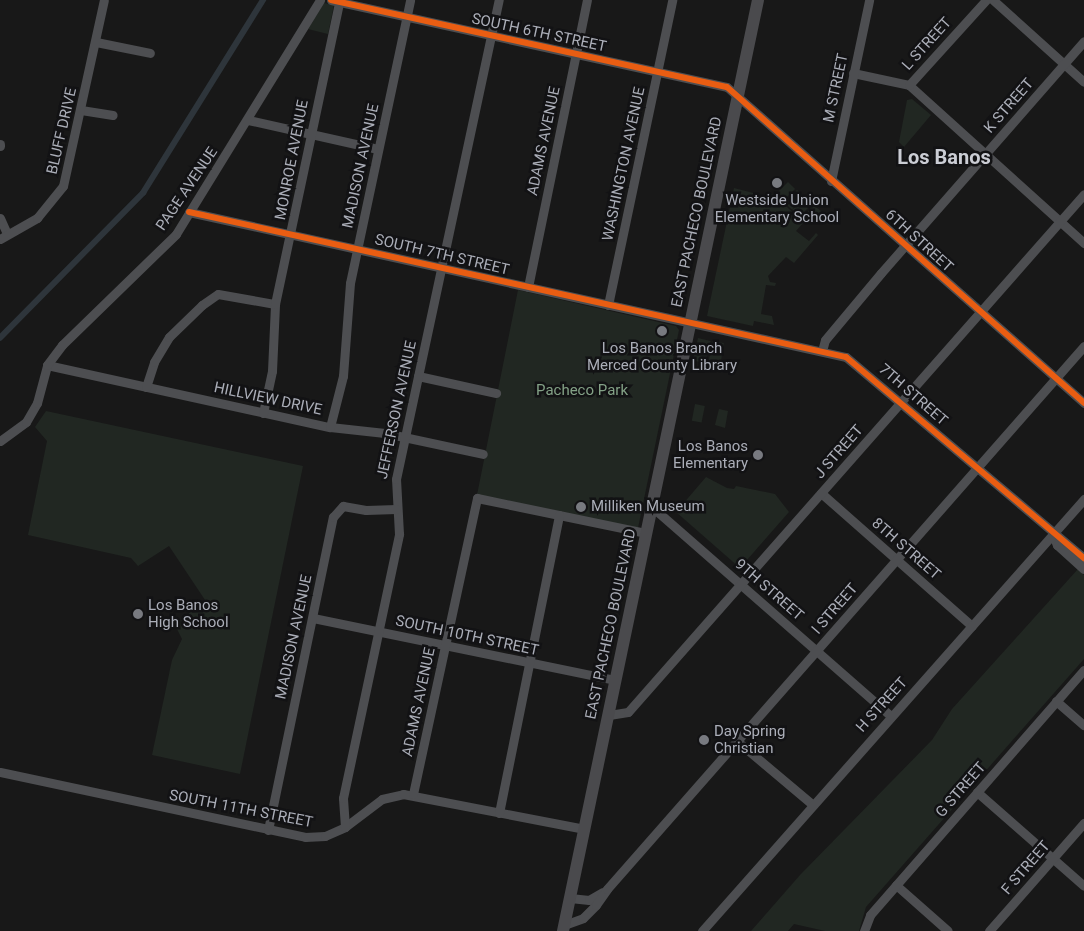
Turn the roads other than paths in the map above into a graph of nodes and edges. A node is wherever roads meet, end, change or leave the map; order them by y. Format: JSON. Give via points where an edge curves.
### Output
{"nodes":[{"id":1,"x":104,"y":0,"type":"edge"},
{"id":2,"x":320,"y":0,"type":"edge"},
{"id":3,"x":410,"y":0,"type":"edge"},
{"id":4,"x":499,"y":0,"type":"edge"},
{"id":5,"x":587,"y":0,"type":"edge"},
{"id":6,"x":672,"y":0,"type":"edge"},
{"id":7,"x":758,"y":0,"type":"edge"},
{"id":8,"x":869,"y":0,"type":"edge"},
{"id":9,"x":986,"y":0,"type":"edge"},
{"id":10,"x":993,"y":0,"type":"edge"},
{"id":11,"x":335,"y":1,"type":"edge"},
{"id":12,"x":406,"y":17,"type":"junction"},
{"id":13,"x":491,"y":36,"type":"junction"},
{"id":14,"x":1084,"y":41,"type":"edge"},
{"id":15,"x":96,"y":42,"type":"junction"},
{"id":16,"x":150,"y":53,"type":"dead end"},
{"id":17,"x":576,"y":55,"type":"junction"},
{"id":18,"x":1064,"y":64,"type":"junction"},
{"id":19,"x":658,"y":71,"type":"junction"},
{"id":20,"x":854,"y":74,"type":"junction"},
{"id":21,"x":1084,"y":82,"type":"edge"},
{"id":22,"x":909,"y":85,"type":"junction"},
{"id":23,"x":738,"y":96,"type":"junction"},
{"id":24,"x":81,"y":110,"type":"junction"},
{"id":25,"x":113,"y":115,"type":"dead end"},
{"id":26,"x":248,"y":120,"type":"junction"},
{"id":27,"x":311,"y":134,"type":"junction"},
{"id":28,"x":378,"y":149,"type":"junction"},
{"id":29,"x":984,"y":155,"type":"junction"},
{"id":30,"x":831,"y":181,"type":"junction"},
{"id":31,"x":1084,"y":194,"type":"edge"},
{"id":32,"x":189,"y":212,"type":"junction"},
{"id":33,"x":0,"y":218,"type":"edge"},
{"id":34,"x":1060,"y":222,"type":"junction"},
{"id":35,"x":291,"y":234,"type":"junction"},
{"id":36,"x":4,"y":236,"type":"edge"},
{"id":37,"x":1084,"y":243,"type":"edge"},
{"id":38,"x":906,"y":244,"type":"junction"},
{"id":39,"x":358,"y":249,"type":"junction"},
{"id":40,"x":442,"y":268,"type":"junction"},
{"id":41,"x":528,"y":287,"type":"junction"},
{"id":42,"x":275,"y":304,"type":"junction"},
{"id":43,"x":608,"y":305,"type":"junction"},
{"id":44,"x":980,"y":312,"type":"junction"},
{"id":45,"x":690,"y":324,"type":"junction"},
{"id":46,"x":1084,"y":346,"type":"edge"},
{"id":47,"x":822,"y":351,"type":"junction"},
{"id":48,"x":47,"y":366,"type":"junction"},
{"id":49,"x":418,"y":376,"type":"junction"},
{"id":50,"x":1056,"y":378,"type":"junction"},
{"id":51,"x":146,"y":388,"type":"junction"},
{"id":52,"x":496,"y":392,"type":"dead end"},
{"id":53,"x":901,"y":402,"type":"junction"},
{"id":54,"x":1084,"y":403,"type":"edge"},
{"id":55,"x":263,"y":412,"type":"junction"},
{"id":56,"x":330,"y":427,"type":"junction"},
{"id":57,"x":405,"y":437,"type":"junction"},
{"id":58,"x":0,"y":441,"type":"edge"},
{"id":59,"x":483,"y":454,"type":"dead end"},
{"id":60,"x":976,"y":468,"type":"junction"},
{"id":61,"x":821,"y":494,"type":"junction"},
{"id":62,"x":1084,"y":499,"type":"edge"},
{"id":63,"x":652,"y":506,"type":"junction"},
{"id":64,"x":396,"y":509,"type":"junction"},
{"id":65,"x":559,"y":515,"type":"junction"},
{"id":66,"x":646,"y":533,"type":"junction"},
{"id":67,"x":1053,"y":535,"type":"junction"},
{"id":68,"x":1084,"y":558,"type":"edge"},
{"id":69,"x":897,"y":559,"type":"junction"},
{"id":70,"x":1084,"y":569,"type":"edge"},
{"id":71,"x":741,"y":585,"type":"junction"},
{"id":72,"x":313,"y":618,"type":"junction"},
{"id":73,"x":972,"y":626,"type":"junction"},
{"id":74,"x":379,"y":632,"type":"junction"},
{"id":75,"x":446,"y":646,"type":"junction"},
{"id":76,"x":817,"y":650,"type":"junction"},
{"id":77,"x":529,"y":663,"type":"junction"},
{"id":78,"x":1084,"y":670,"type":"edge"},
{"id":79,"x":616,"y":680,"type":"junction"},
{"id":80,"x":1056,"y":702,"type":"junction"},
{"id":81,"x":609,"y":715,"type":"junction"},
{"id":82,"x":890,"y":715,"type":"junction"},
{"id":83,"x":1084,"y":725,"type":"edge"},
{"id":84,"x":737,"y":741,"type":"junction"},
{"id":85,"x":0,"y":772,"type":"edge"},
{"id":86,"x":976,"y":792,"type":"junction"},
{"id":87,"x":413,"y":794,"type":"junction"},
{"id":88,"x":813,"y":805,"type":"junction"},
{"id":89,"x":500,"y":813,"type":"junction"},
{"id":90,"x":1084,"y":823,"type":"edge"},
{"id":91,"x":345,"y":827,"type":"junction"},
{"id":92,"x":268,"y":830,"type":"junction"},
{"id":93,"x":585,"y":830,"type":"junction"},
{"id":94,"x":1053,"y":859,"type":"junction"},
{"id":95,"x":896,"y":885,"type":"junction"},
{"id":96,"x":1084,"y":886,"type":"edge"},
{"id":97,"x":607,"y":889,"type":"junction"},
{"id":98,"x":570,"y":898,"type":"junction"},
{"id":99,"x":564,"y":928,"type":"edge"},
{"id":100,"x":702,"y":931,"type":"edge"},
{"id":101,"x":864,"y":931,"type":"edge"},
{"id":102,"x":948,"y":931,"type":"edge"},
{"id":103,"x":989,"y":931,"type":"edge"}],
"edges":[{"from":1,"to":15,"type":"street","name":"BLUFF DRIVE"},
{"from":2,"to":26,"type":"street","name":"PAGE AVENUE"},
{"from":3,"to":12,"type":"street","name":"MADISON AVENUE"},
{"from":4,"to":13,"type":"street","name":"JEFFERSON AVENUE"},
{"from":5,"to":17,"type":"street","name":"ADAMS AVENUE"},
{"from":6,"to":19,"type":"street","name":"WASHINGTON AVENUE"},
{"from":7,"to":23,"type":"highway","name":"EAST PACHECO BOULEVARD"},
{"from":8,"to":20,"type":"street","name":"M STREET"},
{"from":9,"to":22,"type":"street","name":"L STREET"},
{"from":10,"to":18,"type":"street"},
{"from":11,"to":12,"type":"street","name":"SOUTH 6TH STREET"},
{"from":11,"to":27,"type":"street","name":"MONROE AVENUE"},
{"from":12,"to":13,"type":"street","name":"SOUTH 6TH STREET"},
{"from":12,"to":28,"type":"street","name":"MADISON AVENUE"},
{"from":13,"to":17,"type":"street","name":"SOUTH 6TH STREET"},
{"from":13,"to":40,"type":"street","name":"JEFFERSON AVENUE"},
{"from":14,"to":18,"type":"street","name":"K STREET"},
{"from":15,"to":16,"type":"street"},
{"from":15,"to":24,"type":"street","name":"BLUFF DRIVE"},
{"from":17,"to":19,"type":"street","name":"SOUTH 6TH STREET"},
{"from":17,"to":41,"type":"street","name":"ADAMS AVENUE"},
{"from":18,"to":21,"type":"street"},
{"from":18,"to":29,"type":"street","name":"K STREET"},
{"from":19,"to":23,"type":"street","name":"SOUTH 6TH STREET","via":[[723,85]]},
{"from":19,"to":43,"type":"street","name":"WASHINGTON AVENUE"},
{"from":20,"to":22,"type":"street"},
{"from":20,"to":30,"type":"street","name":"M STREET"},
{"from":22,"to":29,"type":"street"},
{"from":23,"to":30,"type":"street","name":"6TH STREET"},
{"from":23,"to":45,"type":"highway","name":"EAST PACHECO BOULEVARD"},
{"from":24,"to":25,"type":"street"},
{"from":24,"to":36,"type":"street","name":"BLUFF DRIVE","via":[[66,176],[58,194],[36,218]]},
{"from":26,"to":27,"type":"street"},
{"from":26,"to":32,"type":"street","name":"PAGE AVENUE"},
{"from":27,"to":28,"type":"street"},
{"from":27,"to":35,"type":"street","name":"MONROE AVENUE"},
{"from":28,"to":39,"type":"street","name":"MADISON AVENUE"},
{"from":29,"to":34,"type":"street"},
{"from":29,"to":38,"type":"street","name":"K STREET"},
{"from":30,"to":38,"type":"street","name":"6TH STREET"},
{"from":31,"to":34,"type":"street","name":"J STREET"},
{"from":32,"to":35,"type":"street","name":"SOUTH 7TH STREET"},
{"from":32,"to":48,"type":"street","name":"PAGE AVENUE","via":[[176,234],[62,345]]},
{"from":33,"to":36,"type":"street"},
{"from":34,"to":37,"type":"street"},
{"from":34,"to":44,"type":"street","name":"J STREET"},
{"from":35,"to":39,"type":"street","name":"SOUTH 7TH STREET"},
{"from":35,"to":42,"type":"street","name":"MONROE AVENUE"},
{"from":38,"to":44,"type":"street","name":"6TH STREET"},
{"from":38,"to":47,"type":"street","name":"K STREET","via":[[825,340]]},
{"from":39,"to":40,"type":"street","name":"SOUTH 7TH STREET"},
{"from":39,"to":56,"type":"street","name":"MADISON AVENUE","via":[[348,298],[343,376]]},
{"from":40,"to":41,"type":"street","name":"SOUTH 7TH STREET"},
{"from":40,"to":49,"type":"street","name":"JEFFERSON AVENUE"},
{"from":41,"to":43,"type":"street","name":"SOUTH 7TH STREET"},
{"from":42,"to":51,"type":"street","via":[[218,294],[169,337],[154,362]]},
{"from":42,"to":55,"type":"street","name":"MONROE AVENUE","via":[[272,371]]},
{"from":43,"to":45,"type":"street","name":"SOUTH 7TH STREET"},
{"from":44,"to":50,"type":"street","name":"6TH STREET"},
{"from":44,"to":53,"type":"street","name":"J STREET"},
{"from":45,"to":47,"type":"street","name":"7TH STREET"},
{"from":45,"to":63,"type":"highway","name":"EAST PACHECO BOULEVARD"},
{"from":46,"to":50,"type":"street","name":"I STREET"},
{"from":47,"to":53,"type":"street","name":"7TH STREET","via":[[850,358]]},
{"from":48,"to":51,"type":"street","name":"HILLVIEW DRIVE"},
{"from":48,"to":58,"type":"street","name":"PAGE AVENUE","via":[[37,403],[26,422]]},
{"from":49,"to":52,"type":"street"},
{"from":49,"to":57,"type":"street","name":"JEFFERSON AVENUE"},
{"from":50,"to":54,"type":"street","name":"6TH STREET"},
{"from":50,"to":60,"type":"street","name":"I STREET"},
{"from":51,"to":55,"type":"street","name":"HILLVIEW DRIVE"},
{"from":53,"to":60,"type":"street","name":"7TH STREET"},
{"from":53,"to":61,"type":"street","name":"J STREET"},
{"from":55,"to":56,"type":"street","name":"HILLVIEW DRIVE"},
{"from":56,"to":57,"type":"street","name":"HILLVIEW DRIVE"},
{"from":57,"to":59,"type":"street","name":"HILLVIEW DRIVE"},
{"from":57,"to":64,"type":"street","name":"JEFFERSON AVENUE","via":[[396,479]]},
{"from":60,"to":67,"type":"street","name":"7TH STREET"},
{"from":60,"to":69,"type":"street","name":"I STREET"},
{"from":61,"to":69,"type":"street","name":"8TH STREET"},
{"from":61,"to":71,"type":"street","name":"J STREET"},
{"from":62,"to":67,"type":"street","name":"H STREET"},
{"from":63,"to":66,"type":"highway","name":"EAST PACHECO BOULEVARD"},
{"from":63,"to":71,"type":"street","name":"9TH STREET"},
{"from":64,"to":72,"type":"street","name":"MADISON AVENUE","via":[[366,510],[343,506],[337,510]]},
{"from":64,"to":74,"type":"street","name":"JEFFERSON AVENUE","via":[[399,534]]},
{"from":65,"to":66,"type":"street"},
{"from":65,"to":75,"type":"street","name":"ADAMS AVENUE","via":[[477,498]]},
{"from":65,"to":77,"type":"street"},
{"from":66,"to":79,"type":"highway","name":"EAST PACHECO BOULEVARD"},
{"from":67,"to":68,"type":"street","name":"7TH STREET"},
{"from":67,"to":70,"type":"street","name":"7TH STREET","via":[[1057,545]]},
{"from":67,"to":73,"type":"street","name":"H STREET"},
{"from":69,"to":73,"type":"street","name":"8TH STREET"},
{"from":69,"to":76,"type":"street","name":"I STREET"},
{"from":71,"to":76,"type":"street","name":"9TH STREET"},
{"from":71,"to":81,"type":"street","name":"J STREET","via":[[628,712]]},
{"from":72,"to":74,"type":"street","name":"SOUTH 10TH STREET"},
{"from":72,"to":92,"type":"street","name":"MADISON AVENUE"},
{"from":73,"to":82,"type":"street","name":"H STREET"},
{"from":74,"to":75,"type":"street","name":"SOUTH 10TH STREET"},
{"from":74,"to":91,"type":"street","name":"JEFFERSON AVENUE","via":[[344,798]]},
{"from":75,"to":77,"type":"street","name":"SOUTH 10TH STREET"},
{"from":75,"to":87,"type":"street","name":"ADAMS AVENUE"},
{"from":76,"to":82,"type":"street","name":"9TH STREET"},
{"from":76,"to":84,"type":"street","name":"I STREET"},
{"from":77,"to":79,"type":"street","name":"SOUTH 10TH STREET"},
{"from":77,"to":89,"type":"street"},
{"from":78,"to":80,"type":"street","name":"G STREET"},
{"from":79,"to":81,"type":"highway","name":"EAST PACHECO BOULEVARD"},
{"from":80,"to":83,"type":"street"},
{"from":80,"to":86,"type":"street","name":"G STREET"},
{"from":81,"to":93,"type":"highway","name":"EAST PACHECO BOULEVARD"},
{"from":82,"to":88,"type":"street","name":"H STREET"},
{"from":84,"to":88,"type":"street"},
{"from":84,"to":97,"type":"street","name":"I STREET"},
{"from":85,"to":92,"type":"street","name":"SOUTH 11TH STREET"},
{"from":86,"to":94,"type":"street"},
{"from":86,"to":95,"type":"street","name":"G STREET"},
{"from":87,"to":89,"type":"street","name":"SOUTH 11TH STREET"},
{"from":87,"to":91,"type":"street","name":"SOUTH 11TH STREET","via":[[382,798]]},
{"from":88,"to":100,"type":"street","name":"H STREET"},
{"from":89,"to":93,"type":"street","name":"SOUTH 11TH STREET"},
{"from":90,"to":94,"type":"street","name":"F STREET"},
{"from":91,"to":92,"type":"street","name":"SOUTH 11TH STREET","via":[[315,837]]},
{"from":93,"to":98,"type":"highway","name":"EAST PACHECO BOULEVARD"},
{"from":94,"to":96,"type":"street"},
{"from":94,"to":103,"type":"street","name":"F STREET"},
{"from":95,"to":101,"type":"street","name":"G STREET","via":[[870,915]]},
{"from":95,"to":102,"type":"street"},
{"from":97,"to":98,"type":"street","name":"I STREET","via":[[589,900]]},
{"from":97,"to":99,"type":"street","name":"I STREET","via":[[583,918]]},
{"from":98,"to":99,"type":"highway","name":"EAST PACHECO BOULEVARD"}]}
